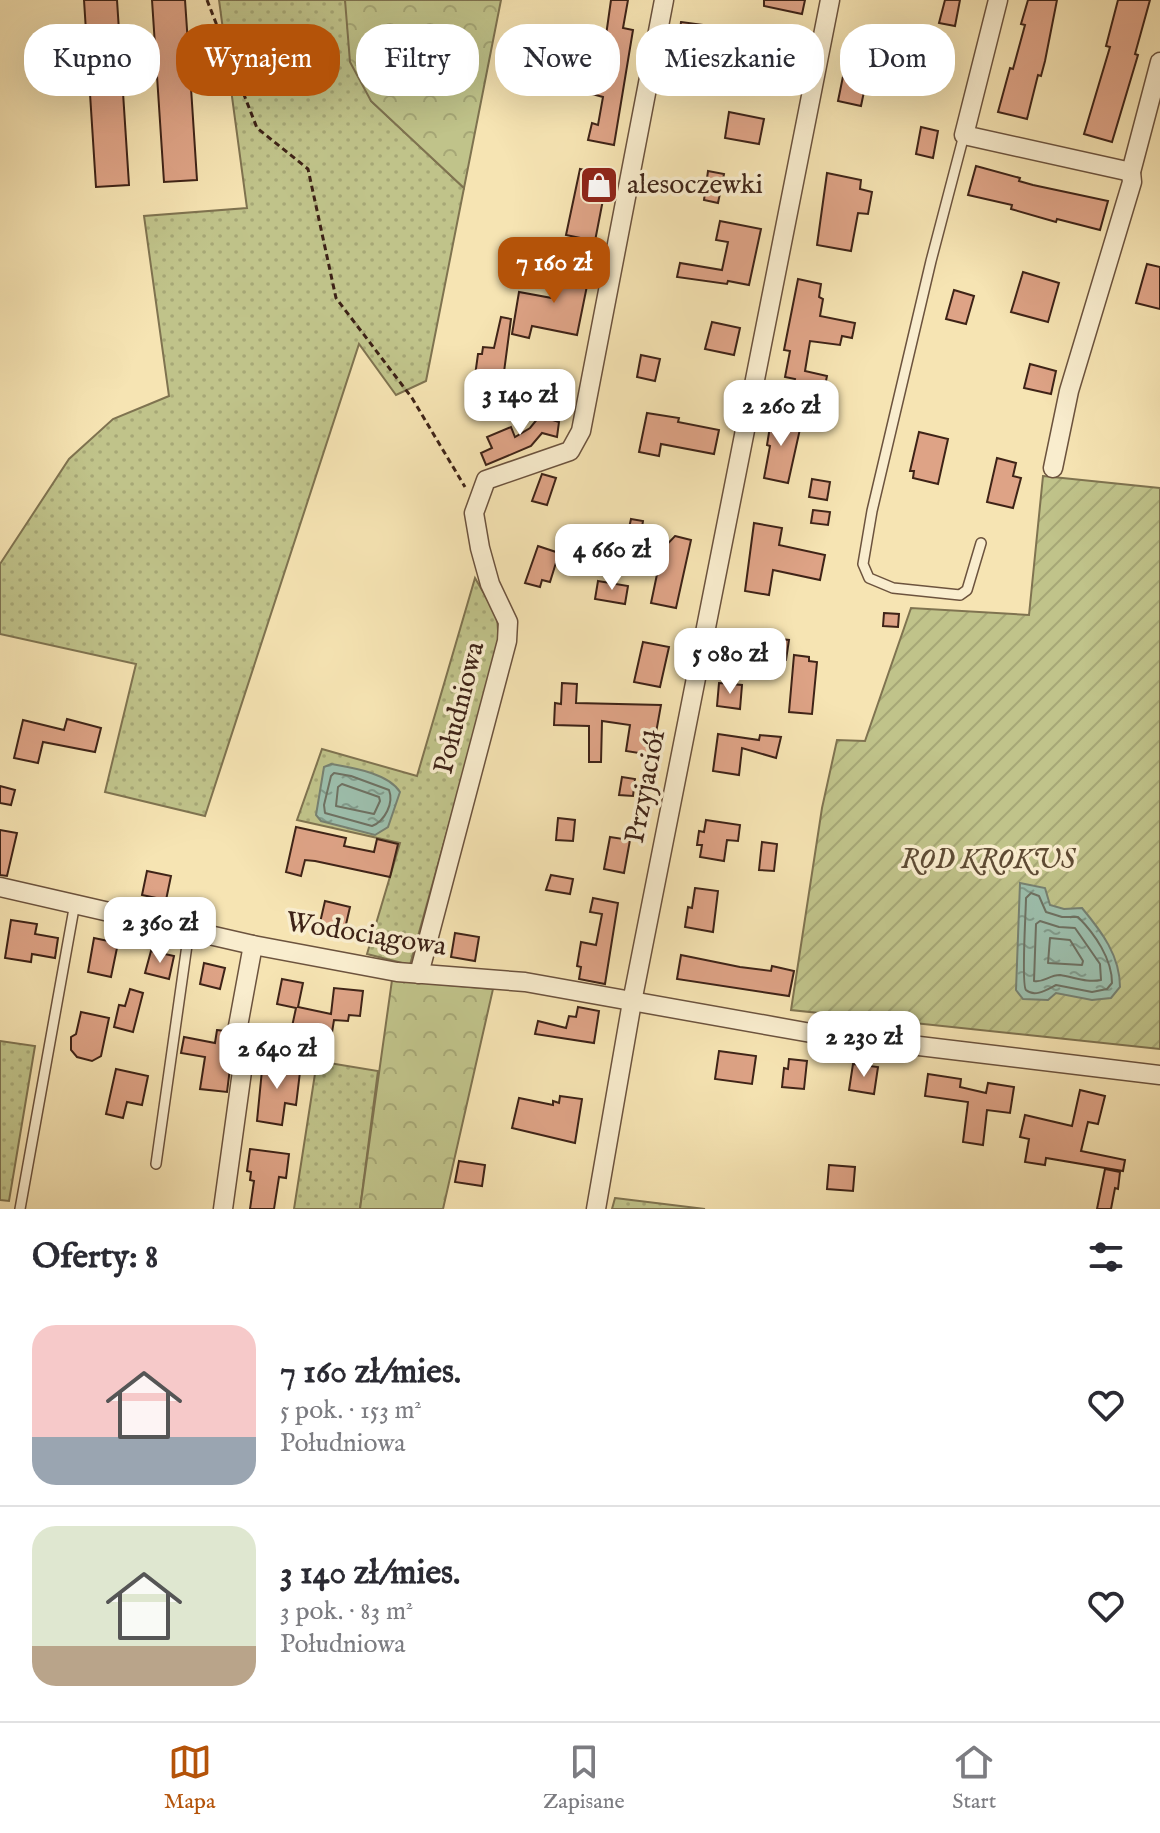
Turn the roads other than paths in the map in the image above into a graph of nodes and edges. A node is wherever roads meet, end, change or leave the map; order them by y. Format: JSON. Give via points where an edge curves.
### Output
{"nodes":[{"id":1,"x":664,"y":0,"type":"edge"},
{"id":2,"x":830,"y":0,"type":"edge"},
{"id":3,"x":998,"y":0,"type":"edge"},
{"id":4,"x":1160,"y":62,"type":"edge"},
{"id":5,"x":964,"y":135,"type":"junction"},
{"id":6,"x":1131,"y":172,"type":"junction"},
{"id":7,"x":1053,"y":468,"type":"dead end"},
{"id":8,"x":981,"y":543,"type":"dead end"},
{"id":9,"x":0,"y":887,"type":"edge"},
{"id":10,"x":75,"y":903,"type":"junction"},
{"id":11,"x":189,"y":931,"type":"junction"},
{"id":12,"x":253,"y":945,"type":"junction"},
{"id":13,"x":419,"y":974,"type":"junction"},
{"id":14,"x":632,"y":1002,"type":"junction"},
{"id":15,"x":1160,"y":1075,"type":"edge"},
{"id":16,"x":156,"y":1164,"type":"dead end"},
{"id":17,"x":20,"y":1209,"type":"edge"},
{"id":18,"x":223,"y":1209,"type":"edge"},
{"id":19,"x":596,"y":1209,"type":"edge"}],
"edges":[{"from":1,"to":13,"type":"street","name":"Południowa","via":[[581,431],[570,451],[486,480],[474,513],[490,584],[508,622],[507,641]]},
{"from":2,"to":14,"type":"street","name":"Przyjaciół"},
{"from":3,"to":5,"type":"street"},
{"from":4,"to":6,"type":"street"},
{"from":5,"to":6,"type":"street"},
{"from":5,"to":8,"type":"lane","via":[[863,564],[869,578],[893,588],[960,595],[967,590]]},
{"from":6,"to":7,"type":"street","via":[[1069,391]]},
{"from":9,"to":10,"type":"street","name":"Wodociągowa"},
{"from":10,"to":11,"type":"street","name":"Wodociągowa"},
{"from":10,"to":17,"type":"lane"},
{"from":11,"to":12,"type":"street","name":"Wodociągowa"},
{"from":11,"to":16,"type":"lane"},
{"from":12,"to":13,"type":"street","name":"Wodociągowa"},
{"from":12,"to":18,"type":"street","via":[[236,1037],[244,1057]]},
{"from":13,"to":14,"type":"street","name":"Wodociągowa","via":[[525,982]]},
{"from":14,"to":15,"type":"street","name":"Wodociągowa","via":[[811,1033]]},
{"from":14,"to":19,"type":"street","name":"Przyjaciół"}]}
